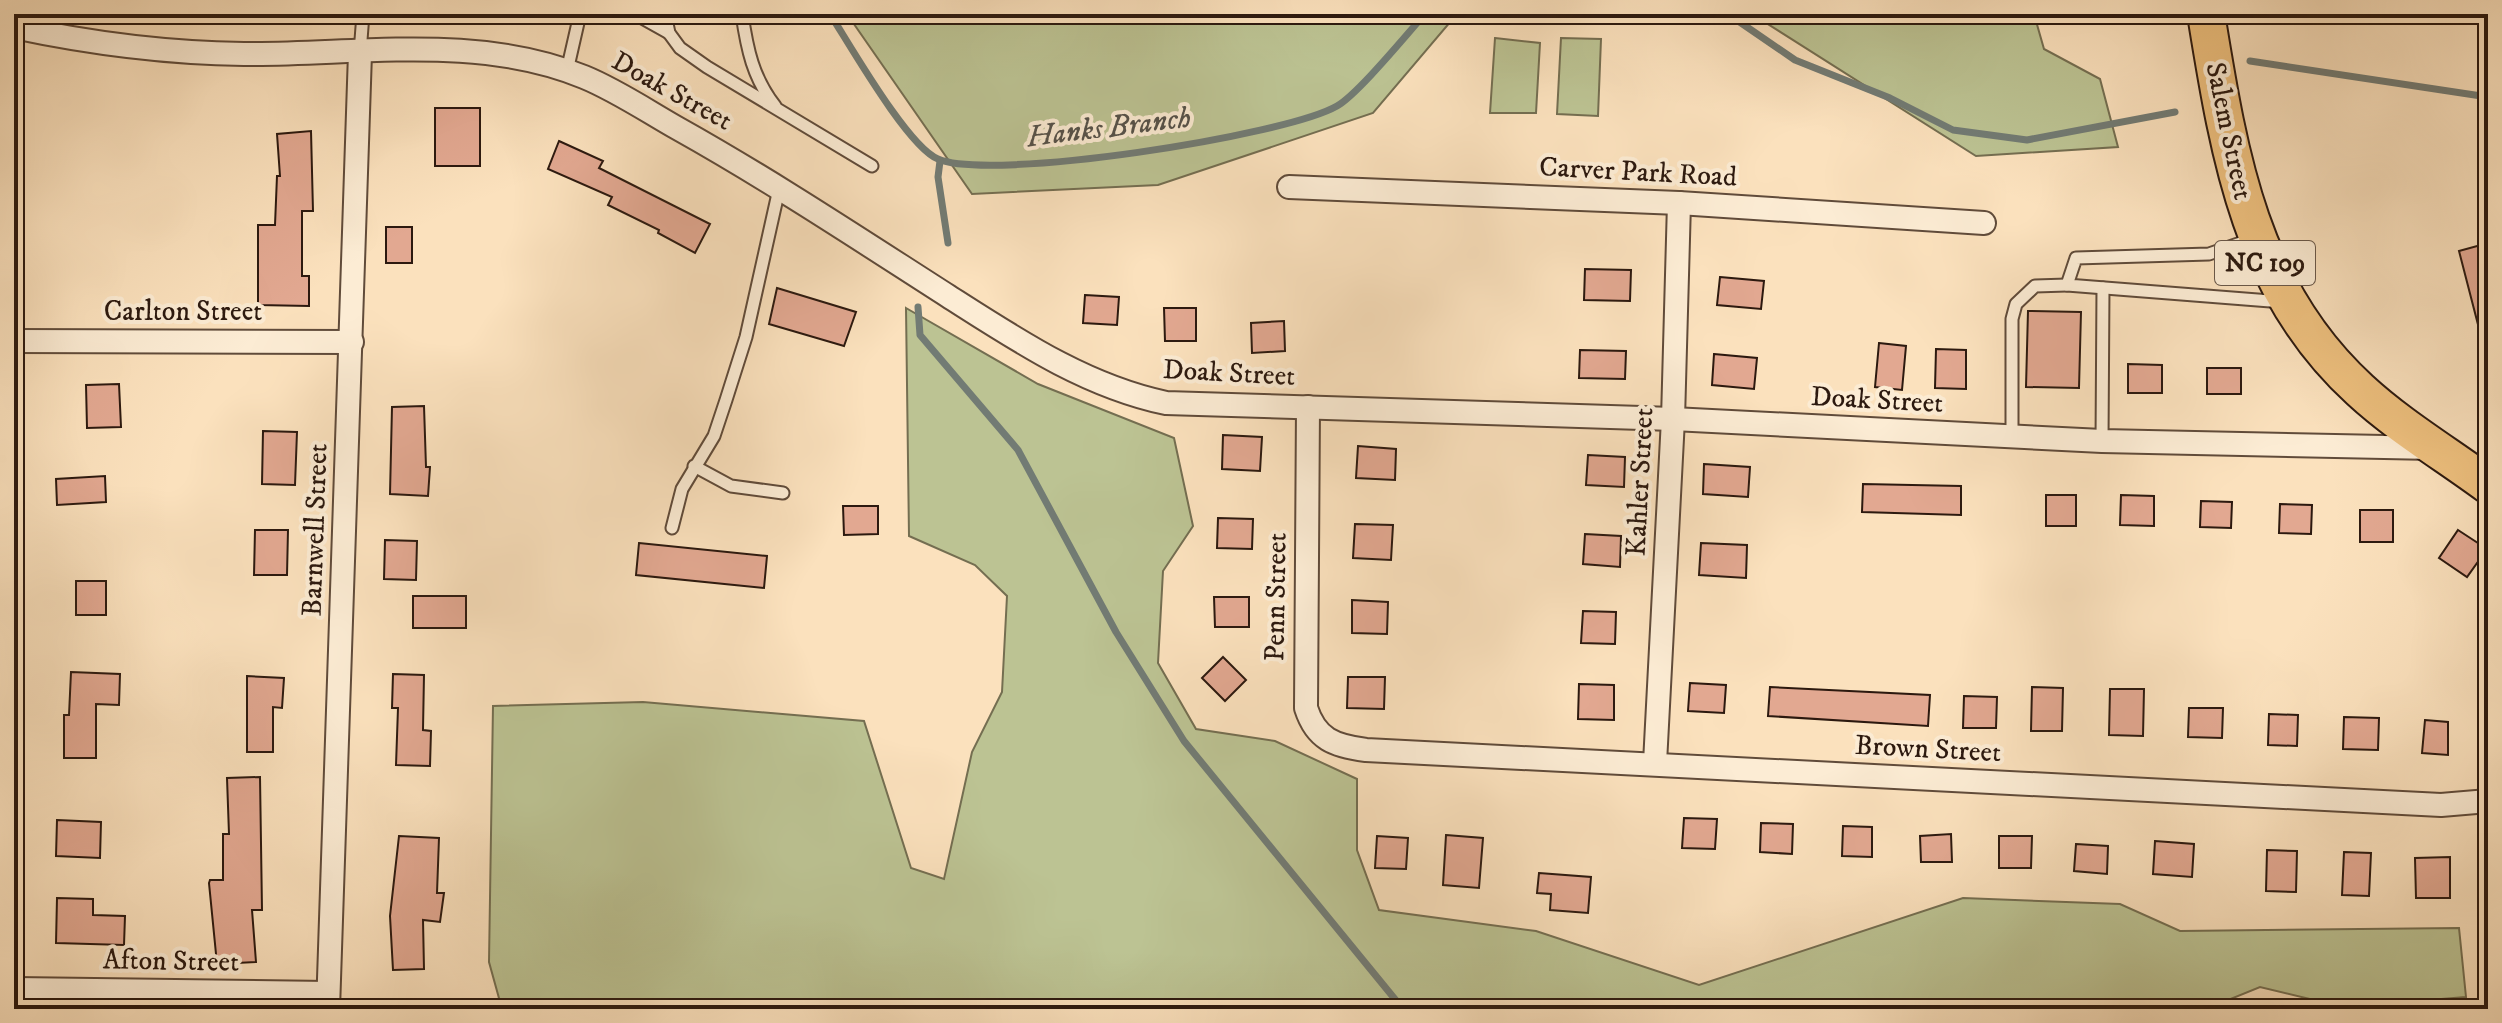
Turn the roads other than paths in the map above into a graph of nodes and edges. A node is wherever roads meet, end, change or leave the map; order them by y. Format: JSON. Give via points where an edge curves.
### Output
{"nodes":[{"id":1,"x":363,"y":14,"type":"edge"},
{"id":2,"x":580,"y":14,"type":"edge"},
{"id":3,"x":635,"y":14,"type":"edge"},
{"id":4,"x":665,"y":14,"type":"edge"},
{"id":5,"x":742,"y":14,"type":"edge"},
{"id":6,"x":2206,"y":14,"type":"edge"},
{"id":7,"x":14,"y":27,"type":"edge"},
{"id":8,"x":669,"y":33,"type":"junction"},
{"id":9,"x":360,"y":53,"type":"junction"},
{"id":10,"x":567,"y":71,"type":"junction"},
{"id":11,"x":779,"y":111,"type":"junction"},
{"id":12,"x":872,"y":166,"type":"dead end"},
{"id":13,"x":1289,"y":187,"type":"dead end"},
{"id":14,"x":779,"y":189,"type":"junction"},
{"id":15,"x":1679,"y":203,"type":"junction"},
{"id":16,"x":1984,"y":223,"type":"dead end"},
{"id":17,"x":2256,"y":238,"type":"junction"},
{"id":18,"x":2067,"y":285,"type":"junction"},
{"id":19,"x":2106,"y":288,"type":"junction"},
{"id":20,"x":2288,"y":302,"type":"junction"},
{"id":21,"x":14,"y":341,"type":"edge"},
{"id":22,"x":352,"y":342,"type":"junction"},
{"id":23,"x":1308,"y":407,"type":"junction"},
{"id":24,"x":1673,"y":419,"type":"junction"},
{"id":25,"x":2012,"y":436,"type":"junction"},
{"id":26,"x":2102,"y":441,"type":"junction"},
{"id":27,"x":2438,"y":448,"type":"junction"},
{"id":28,"x":694,"y":466,"type":"junction"},
{"id":29,"x":2488,"y":485,"type":"edge"},
{"id":30,"x":783,"y":493,"type":"dead end"},
{"id":31,"x":672,"y":528,"type":"dead end"},
{"id":32,"x":1366,"y":750,"type":"joint"},
{"id":33,"x":1655,"y":763,"type":"junction"},
{"id":34,"x":2488,"y":801,"type":"edge"},
{"id":35,"x":14,"y":989,"type":"edge"},
{"id":36,"x":328,"y":1001,"type":"edge"}],
"edges":[{"from":1,"to":9,"type":"lane"},
{"from":2,"to":10,"type":"lane"},
{"from":3,"to":8,"type":"lane"},
{"from":4,"to":8,"type":"lane"},
{"from":5,"to":11,"type":"lane","via":[[751,65]]},
{"from":6,"to":17,"type":"main road","name":"Salem Street","number":"NC 109","via":[[2238,184]]},
{"from":7,"to":9,"type":"street","name":"Doak Street","via":[[167,50]]},
{"from":8,"to":11,"type":"lane","via":[[680,48]]},
{"from":9,"to":10,"type":"street","name":"Doak Street","via":[[489,51]]},
{"from":9,"to":22,"type":"street","name":"Barnwell Street"},
{"from":10,"to":14,"type":"street","name":"Doak Street","via":[[619,95]]},
{"from":11,"to":12,"type":"lane"},
{"from":13,"to":15,"type":"street","name":"Carver Park Road"},
{"from":14,"to":23,"type":"street","name":"Doak Street","via":[[1013,338],[1102,384],[1166,403]]},
{"from":14,"to":28,"type":"lane","via":[[746,337],[714,436]]},
{"from":15,"to":16,"type":"street","name":"Carver Park Road"},
{"from":15,"to":24,"type":"street","name":"Kahler Street"},
{"from":17,"to":18,"type":"lane","via":[[2209,254],[2076,258]]},
{"from":17,"to":20,"type":"main road","name":"Salem Street","number":"NC 109"},
{"from":18,"to":19,"type":"lane"},
{"from":18,"to":25,"type":"lane","via":[[2035,286],[2016,304]]},
{"from":19,"to":20,"type":"lane"},
{"from":19,"to":26,"type":"lane"},
{"from":20,"to":27,"type":"main road","name":"Salem Street","number":"NC 109","via":[[2359,390]]},
{"from":21,"to":22,"type":"street","name":"Carlton Street"},
{"from":22,"to":36,"type":"street","name":"Barnwell Street"},
{"from":23,"to":24,"type":"street","name":"Doak Street"},
{"from":23,"to":32,"type":"street","name":"Penn Street","via":[[1306,708],[1318,734],[1331,743]]},
{"from":24,"to":25,"type":"street","name":"Doak Street"},
{"from":24,"to":33,"type":"street","name":"Kahler Street"},
{"from":25,"to":26,"type":"street","name":"Doak Street"},
{"from":26,"to":27,"type":"street","name":"Doak Street"},
{"from":27,"to":29,"type":"main road","name":"Salem Street","number":"NC 109"},
{"from":28,"to":30,"type":"lane","via":[[731,486]]},
{"from":28,"to":31,"type":"lane"},
{"from":32,"to":33,"type":"street","name":"Brown Street"},
{"from":33,"to":34,"type":"street","name":"Brown Street","via":[[2441,805]]},
{"from":35,"to":36,"type":"street","name":"Afton Street"}]}
